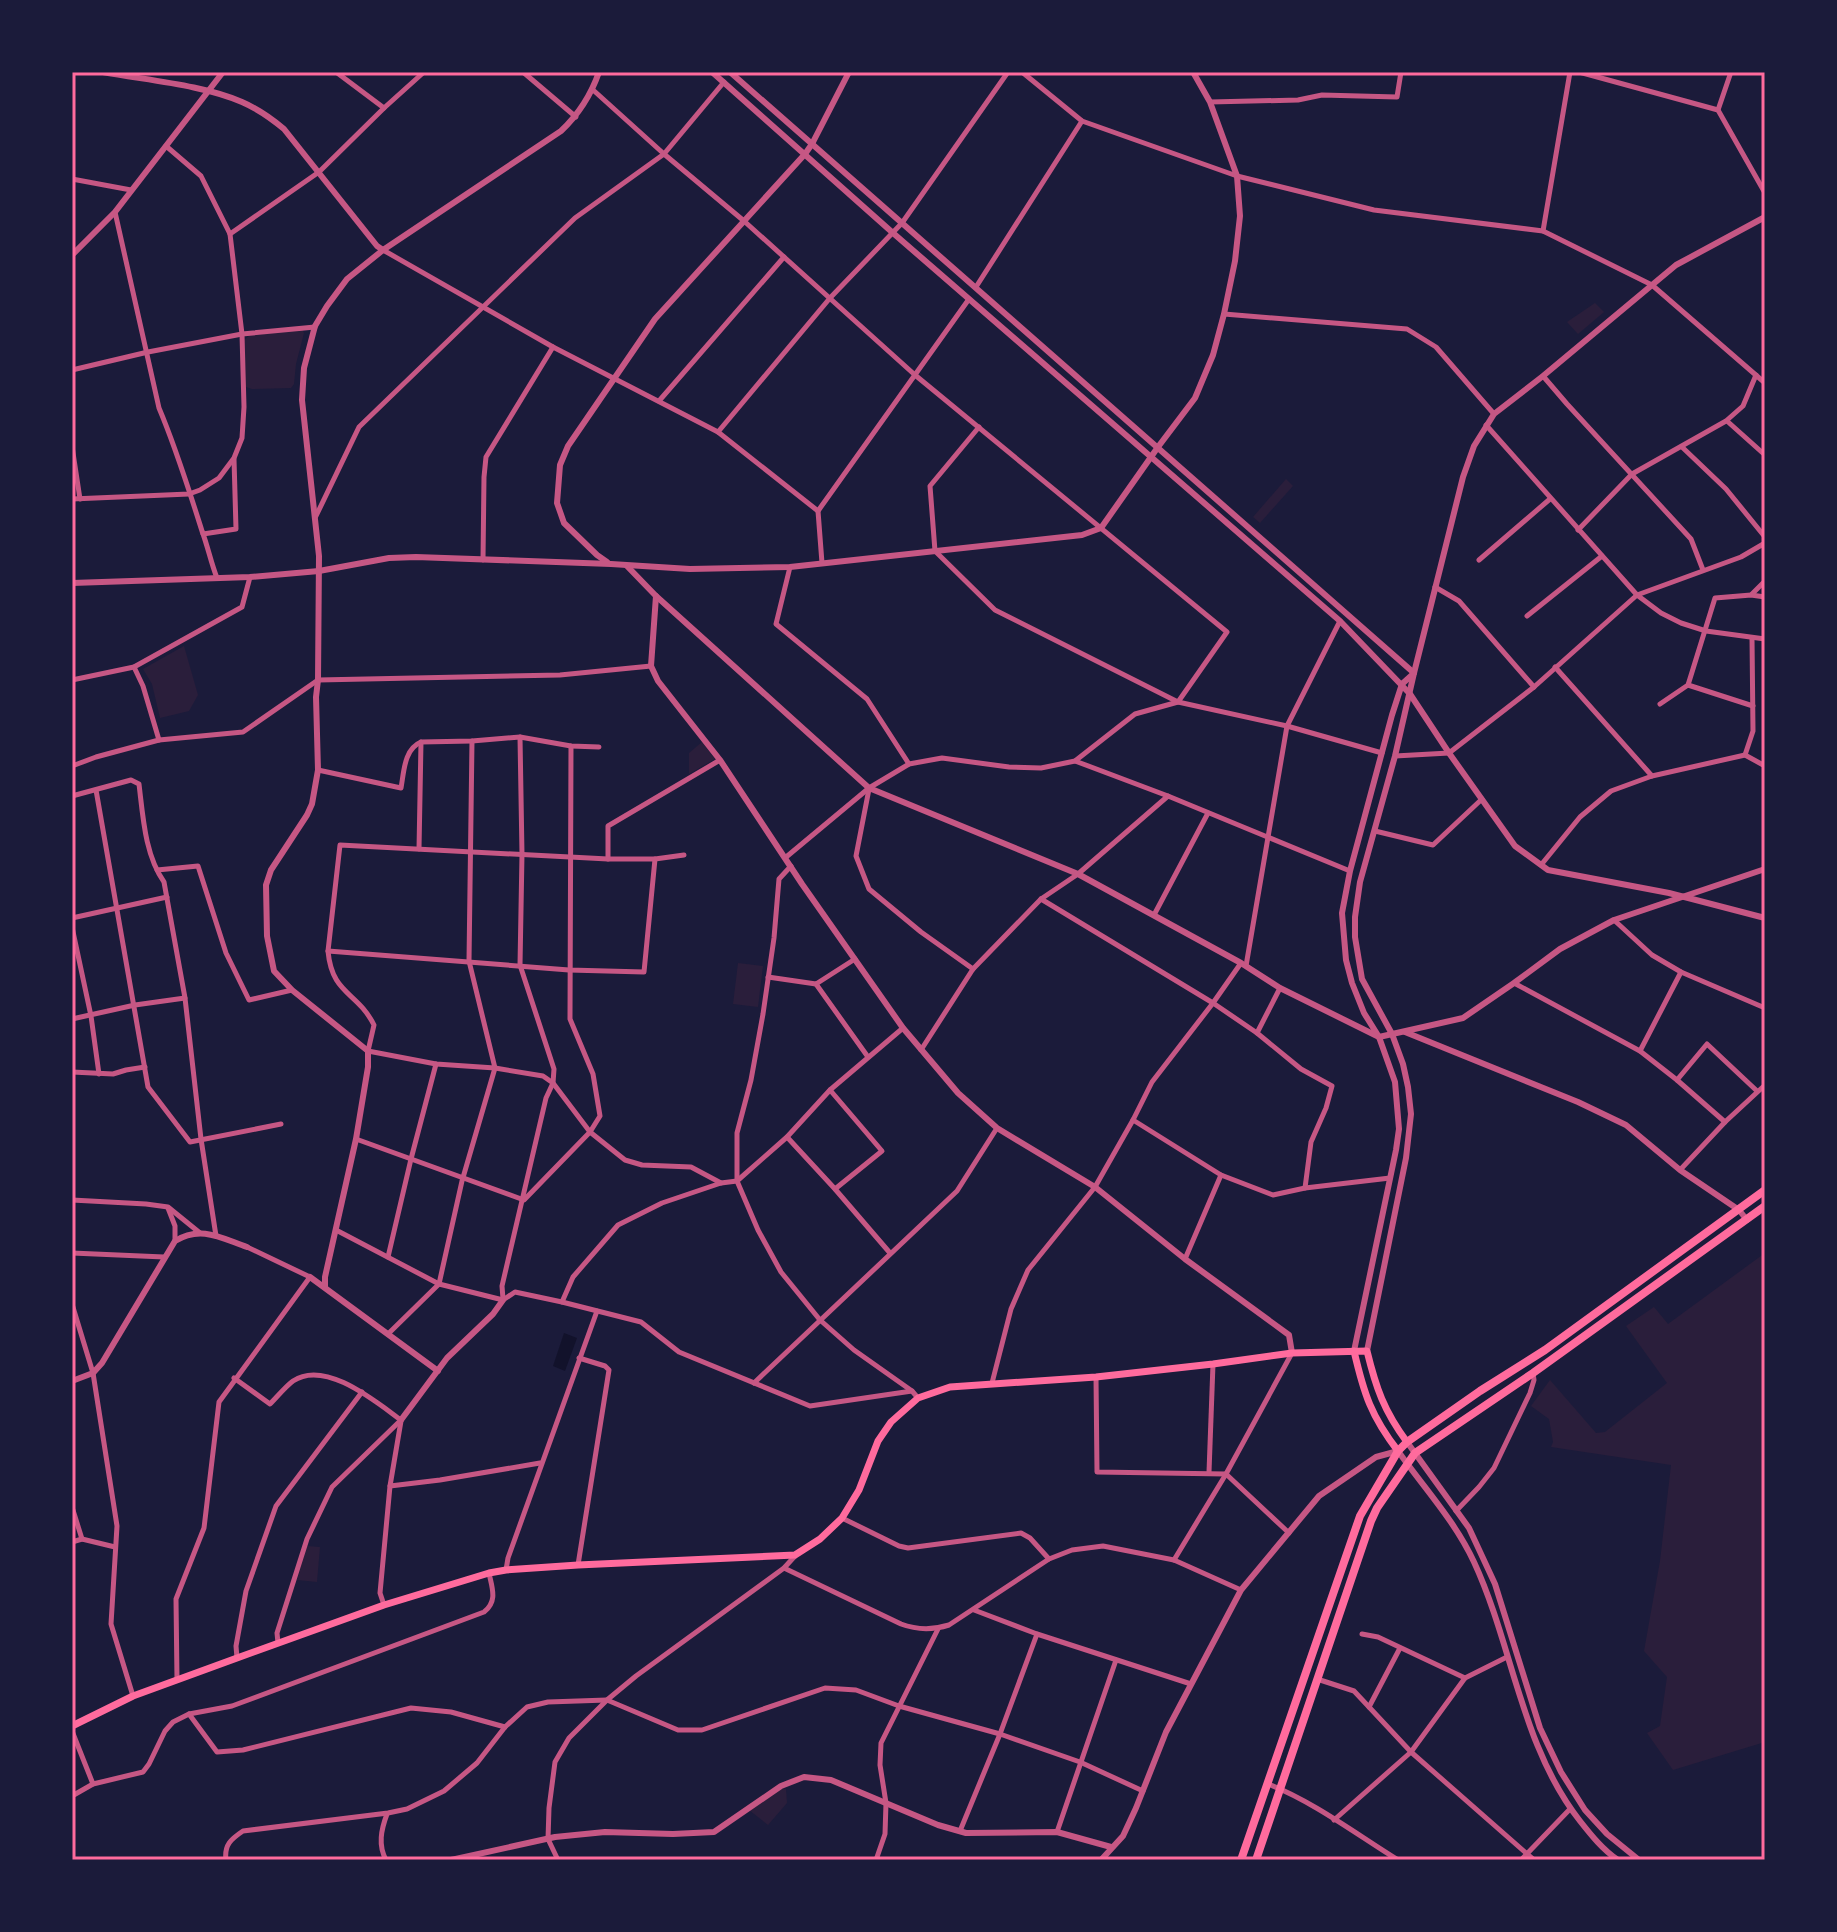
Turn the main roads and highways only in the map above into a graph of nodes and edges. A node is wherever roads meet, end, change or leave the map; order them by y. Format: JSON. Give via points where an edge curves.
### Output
{"nodes":[{"id":1,"x":1765,"y":1190,"type":"edge"},
{"id":2,"x":1765,"y":1206,"type":"edge"},
{"id":3,"x":1354,"y":1351,"type":"junction"},
{"id":4,"x":1407,"y":1442,"type":"junction"},
{"id":5,"x":1398,"y":1451,"type":"junction"},
{"id":6,"x":72,"y":1728,"type":"edge"},
{"id":7,"x":1241,"y":1860,"type":"edge"},
{"id":8,"x":1256,"y":1860,"type":"edge"}],
"edges":[{"from":1,"to":4,"type":"highway","via":[[1545,1350]]},
{"from":2,"to":8,"type":"highway","via":[[1406,1464],[1371,1521]]},
{"from":3,"to":4,"type":"main road","via":[[1367,1351],[1381,1399]]},
{"from":3,"to":5,"type":"main road","via":[[1366,1398]]},
{"from":3,"to":6,"type":"main road","via":[[950,1387],[918,1398],[891,1422],[842,1518],[795,1555],[489,1573],[384,1605],[133,1696]]},
{"from":4,"to":5,"type":"highway"},
{"from":5,"to":7,"type":"highway","via":[[1360,1516],[1344,1557]]}]}
